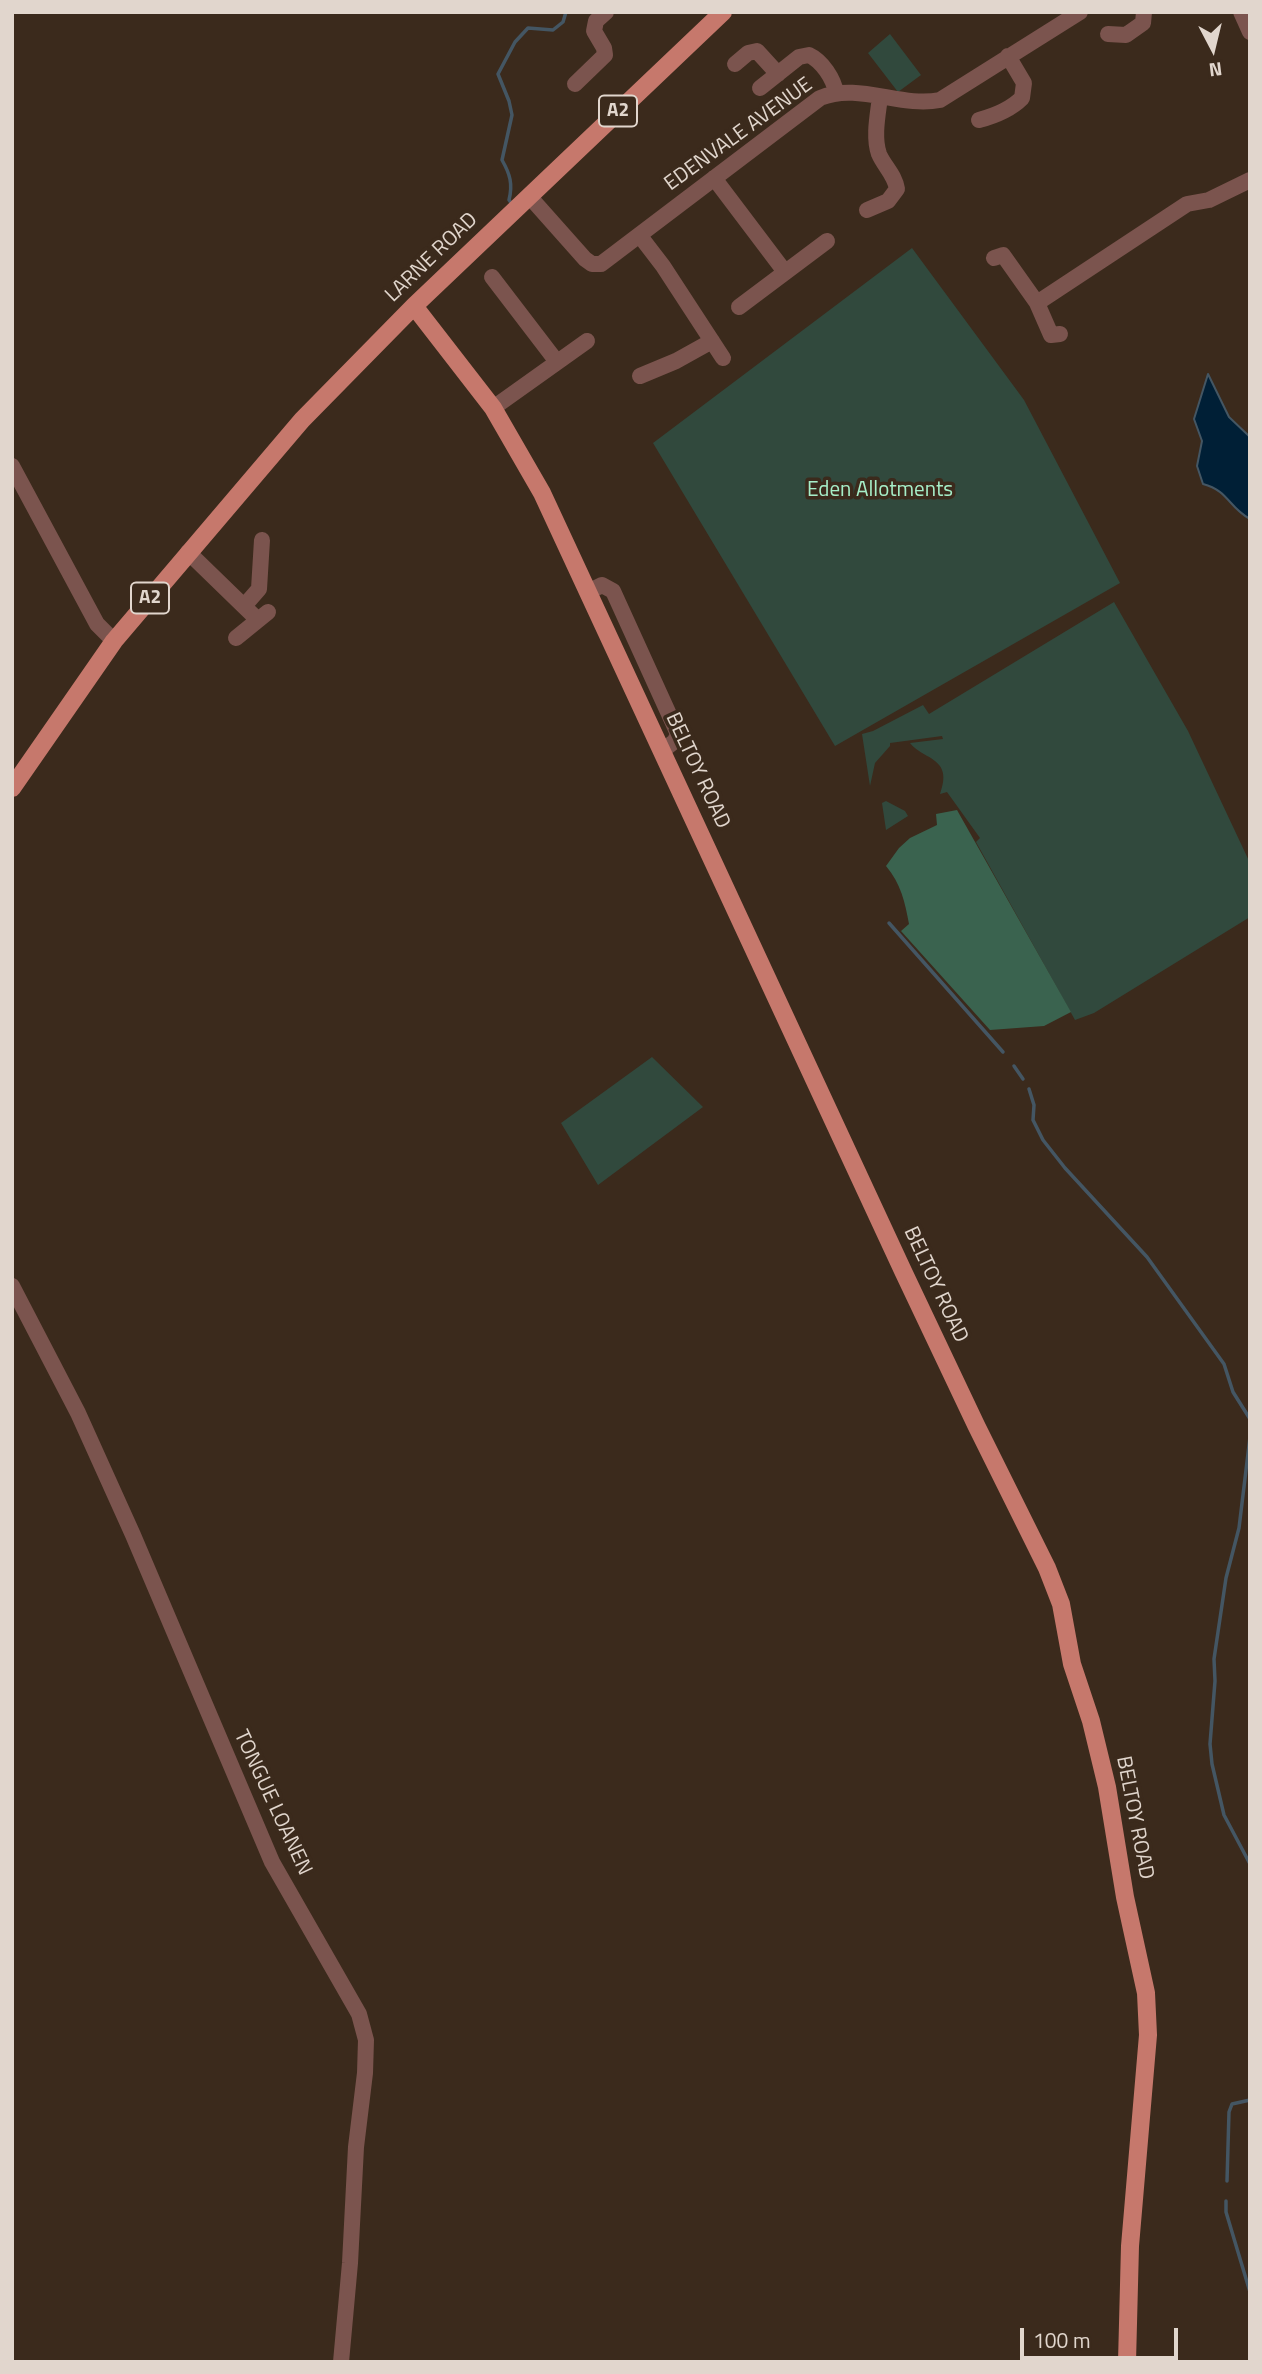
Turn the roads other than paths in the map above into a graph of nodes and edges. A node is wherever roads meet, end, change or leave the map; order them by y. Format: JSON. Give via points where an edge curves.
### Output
{"nodes":[{"id":1,"x":606,"y":12,"type":"edge"},
{"id":2,"x":1080,"y":12,"type":"edge"},
{"id":3,"x":1144,"y":12,"type":"edge"},
{"id":4,"x":1241,"y":12,"type":"edge"},
{"id":5,"x":721,"y":13,"type":"edge"},
{"id":6,"x":1250,"y":32,"type":"edge"},
{"id":7,"x":1108,"y":34,"type":"dead end"},
{"id":8,"x":1008,"y":56,"type":"junction"},
{"id":9,"x":735,"y":64,"type":"dead end"},
{"id":10,"x":778,"y":74,"type":"junction"},
{"id":11,"x":575,"y":84,"type":"dead end"},
{"id":12,"x":760,"y":88,"type":"dead end"},
{"id":13,"x":836,"y":93,"type":"junction"},
{"id":14,"x":880,"y":97,"type":"junction"},
{"id":15,"x":979,"y":120,"type":"dead end"},
{"id":16,"x":714,"y":178,"type":"junction"},
{"id":17,"x":1250,"y":180,"type":"edge"},
{"id":18,"x":529,"y":196,"type":"junction"},
{"id":19,"x":867,"y":210,"type":"dead end"},
{"id":20,"x":640,"y":236,"type":"junction"},
{"id":21,"x":827,"y":241,"type":"dead end"},
{"id":22,"x":1003,"y":252,"type":"dead end"},
{"id":23,"x":785,"y":272,"type":"junction"},
{"id":24,"x":492,"y":276,"type":"dead end"},
{"id":25,"x":1037,"y":303,"type":"junction"},
{"id":26,"x":414,"y":306,"type":"junction"},
{"id":27,"x":739,"y":307,"type":"dead end"},
{"id":28,"x":1052,"y":336,"type":"dead end"},
{"id":29,"x":587,"y":341,"type":"dead end"},
{"id":30,"x":712,"y":341,"type":"junction"},
{"id":31,"x":723,"y":358,"type":"dead end"},
{"id":32,"x":557,"y":362,"type":"junction"},
{"id":33,"x":640,"y":376,"type":"dead end"},
{"id":34,"x":493,"y":408,"type":"junction"},
{"id":35,"x":12,"y":466,"type":"edge"},
{"id":36,"x":262,"y":540,"type":"dead end"},
{"id":37,"x":188,"y":552,"type":"junction"},
{"id":38,"x":245,"y":606,"type":"junction"},
{"id":39,"x":236,"y":638,"type":"dead end"},
{"id":40,"x":114,"y":641,"type":"junction"},
{"id":41,"x":12,"y":788,"type":"edge"},
{"id":42,"x":12,"y":1286,"type":"edge"},
{"id":43,"x":341,"y":2362,"type":"edge"},
{"id":44,"x":1127,"y":2362,"type":"edge"}],
"edges":[{"from":1,"to":11,"type":"street","via":[[594,30],[605,55]]},
{"from":2,"to":8,"type":"street","name":"EDENVALE AVENUE"},
{"from":3,"to":7,"type":"street","via":[[1143,23],[1126,35]]},
{"from":4,"to":6,"type":"street"},
{"from":5,"to":18,"type":"main road","name":"LARNE ROAD","number":"A2"},
{"from":8,"to":14,"type":"street","name":"EDENVALE AVENUE","via":[[940,100],[923,103]]},
{"from":8,"to":15,"type":"street","via":[[1024,83],[1022,98]]},
{"from":9,"to":10,"type":"street","via":[[757,51]]},
{"from":10,"to":12,"type":"street"},
{"from":10,"to":13,"type":"street","via":[[799,57],[813,56],[830,76]]},
{"from":13,"to":14,"type":"street","name":"EDENVALE AVENUE"},
{"from":13,"to":16,"type":"street","name":"EDENVALE AVENUE","via":[[814,102]]},
{"from":14,"to":19,"type":"street","via":[[878,150],[897,189],[888,201]]},
{"from":16,"to":20,"type":"street","name":"EDENVALE AVENUE"},
{"from":16,"to":23,"type":"street"},
{"from":17,"to":25,"type":"street","via":[[1209,200],[1187,204]]},
{"from":18,"to":20,"type":"street","name":"EDENVALE AVENUE","via":[[591,271]]},
{"from":18,"to":26,"type":"main road","name":"LARNE ROAD","number":"A2"},
{"from":20,"to":30,"type":"street"},
{"from":21,"to":23,"type":"street"},
{"from":22,"to":25,"type":"street"},
{"from":23,"to":27,"type":"street"},
{"from":24,"to":32,"type":"street"},
{"from":25,"to":28,"type":"street"},
{"from":26,"to":34,"type":"main road","name":"BELTOY ROAD"},
{"from":26,"to":37,"type":"main road","name":"LARNE ROAD","number":"A2","via":[[302,420]]},
{"from":29,"to":32,"type":"street"},
{"from":30,"to":31,"type":"street"},
{"from":30,"to":33,"type":"street"},
{"from":32,"to":34,"type":"street"},
{"from":34,"to":44,"type":"main road","name":"BELTOY ROAD","via":[[541,491],[1061,1604],[1072,1664],[1107,1787],[1146,1993],[1148,2035],[1130,2246]]},
{"from":35,"to":40,"type":"street","via":[[97,624]]},
{"from":36,"to":38,"type":"street","via":[[259,589]]},
{"from":37,"to":38,"type":"street"},
{"from":37,"to":40,"type":"main road","name":"LARNE ROAD","number":"A2"},
{"from":38,"to":39,"type":"street","via":[[263,616]]},
{"from":40,"to":41,"type":"main road","name":"LARNE ROAD","number":"A2"},
{"from":42,"to":43,"type":"street","name":"TONGUE LOANEN","via":[[78,1413],[272,1862],[359,2014],[366,2040],[365,2073]]}]}
